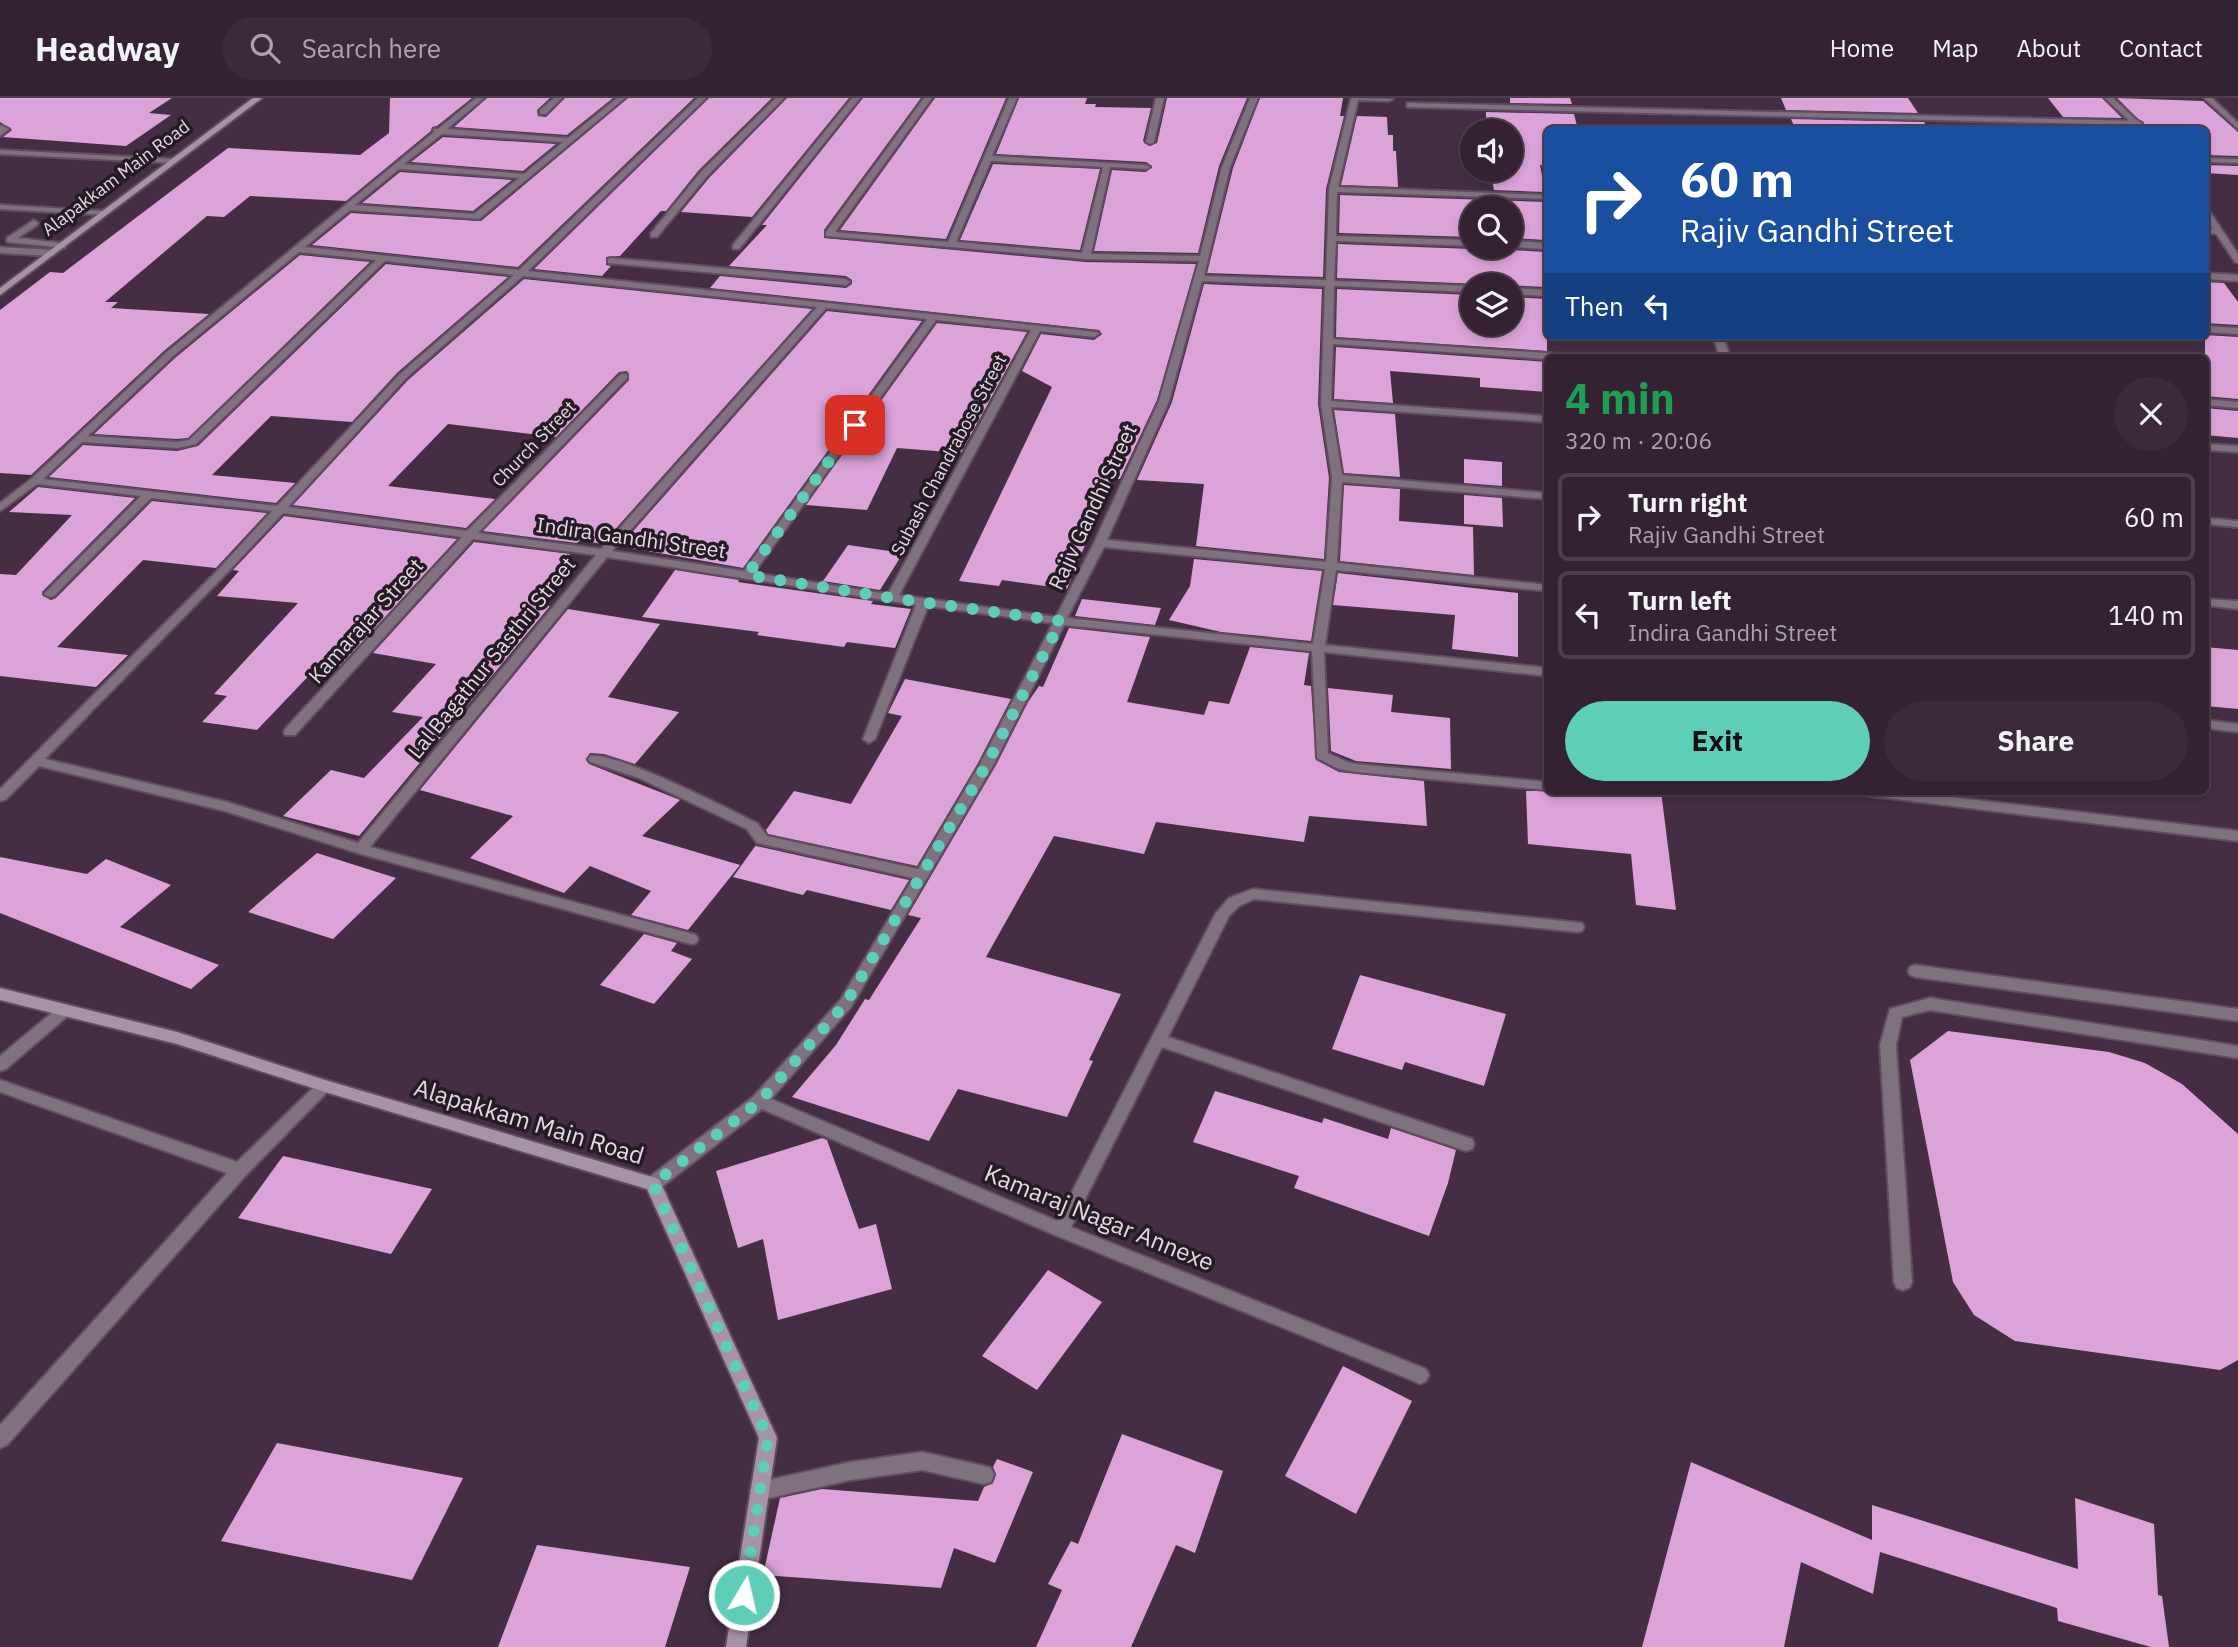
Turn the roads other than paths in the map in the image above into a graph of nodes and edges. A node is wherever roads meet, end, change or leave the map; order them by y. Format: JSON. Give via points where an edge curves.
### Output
{"nodes":[{"id":1,"x":258,"y":98,"type":"edge"},
{"id":2,"x":480,"y":98,"type":"edge"},
{"id":3,"x":558,"y":98,"type":"edge"},
{"id":4,"x":621,"y":98,"type":"edge"},
{"id":5,"x":702,"y":98,"type":"edge"},
{"id":6,"x":780,"y":98,"type":"edge"},
{"id":7,"x":856,"y":98,"type":"edge"},
{"id":8,"x":928,"y":98,"type":"edge"},
{"id":9,"x":1013,"y":98,"type":"edge"},
{"id":10,"x":1160,"y":98,"type":"edge"},
{"id":11,"x":1254,"y":98,"type":"edge"},
{"id":12,"x":1355,"y":98,"type":"edge"},
{"id":13,"x":2109,"y":98,"type":"edge"},
{"id":14,"x":2208,"y":98,"type":"edge"},
{"id":15,"x":1389,"y":99,"type":"edge"},
{"id":16,"x":1410,"y":105,"type":"dead end"},
{"id":17,"x":544,"y":112,"type":"dead end"},
{"id":18,"x":2141,"y":126,"type":"edge"},
{"id":19,"x":0,"y":127,"type":"edge"},
{"id":20,"x":2238,"y":127,"type":"edge"},
{"id":21,"x":437,"y":131,"type":"junction"},
{"id":22,"x":0,"y":134,"type":"edge"},
{"id":23,"x":571,"y":140,"type":"junction"},
{"id":24,"x":1150,"y":142,"type":"dead end"},
{"id":25,"x":0,"y":152,"type":"edge"},
{"id":26,"x":987,"y":158,"type":"junction"},
{"id":27,"x":2209,"y":160,"type":"edge"},
{"id":28,"x":174,"y":161,"type":"junction"},
{"id":29,"x":2238,"y":161,"type":"edge"},
{"id":30,"x":1107,"y":165,"type":"junction"},
{"id":31,"x":396,"y":166,"type":"junction"},
{"id":32,"x":1146,"y":167,"type":"dead end"},
{"id":33,"x":523,"y":176,"type":"junction"},
{"id":34,"x":1333,"y":189,"type":"junction"},
{"id":35,"x":1544,"y":197,"type":"edge"},
{"id":36,"x":0,"y":207,"type":"edge"},
{"id":37,"x":347,"y":207,"type":"junction"},
{"id":38,"x":105,"y":213,"type":"junction"},
{"id":39,"x":2209,"y":217,"type":"edge"},
{"id":40,"x":34,"y":223,"type":"dead end"},
{"id":41,"x":2209,"y":230,"type":"edge"},
{"id":42,"x":2218,"y":231,"type":"junction"},
{"id":43,"x":654,"y":235,"type":"dead end"},
{"id":44,"x":1331,"y":238,"type":"junction"},
{"id":45,"x":1460,"y":243,"type":"edge"},
{"id":46,"x":951,"y":245,"type":"junction"},
{"id":47,"x":1523,"y":245,"type":"edge"},
{"id":48,"x":62,"y":246,"type":"junction"},
{"id":49,"x":1544,"y":246,"type":"edge"},
{"id":50,"x":736,"y":247,"type":"dead end"},
{"id":51,"x":297,"y":249,"type":"junction"},
{"id":52,"x":0,"y":250,"type":"edge"},
{"id":53,"x":52,"y":253,"type":"junction"},
{"id":54,"x":1086,"y":256,"type":"junction"},
{"id":55,"x":383,"y":258,"type":"junction"},
{"id":56,"x":1204,"y":259,"type":"junction"},
{"id":57,"x":2238,"y":260,"type":"edge"},
{"id":58,"x":611,"y":261,"type":"dead end"},
{"id":59,"x":521,"y":273,"type":"junction"},
{"id":60,"x":2209,"y":276,"type":"edge"},
{"id":61,"x":1199,"y":278,"type":"junction"},
{"id":62,"x":2238,"y":278,"type":"edge"},
{"id":63,"x":713,"y":282,"type":"junction"},
{"id":64,"x":846,"y":282,"type":"dead end"},
{"id":65,"x":1330,"y":283,"type":"junction"},
{"id":66,"x":1460,"y":288,"type":"edge"},
{"id":67,"x":0,"y":292,"type":"edge"},
{"id":68,"x":1523,"y":292,"type":"edge"},
{"id":69,"x":1544,"y":293,"type":"edge"},
{"id":70,"x":823,"y":306,"type":"junction"},
{"id":71,"x":933,"y":317,"type":"junction"},
{"id":72,"x":1036,"y":328,"type":"junction"},
{"id":73,"x":2209,"y":330,"type":"edge"},
{"id":74,"x":2238,"y":331,"type":"edge"},
{"id":75,"x":1094,"y":334,"type":"dead end"},
{"id":76,"x":1328,"y":341,"type":"junction"},
{"id":77,"x":1544,"y":356,"type":"edge"},
{"id":78,"x":624,"y":376,"type":"dead end"},
{"id":79,"x":2209,"y":402,"type":"edge"},
{"id":80,"x":1326,"y":404,"type":"junction"},
{"id":81,"x":2238,"y":405,"type":"edge"},
{"id":82,"x":1544,"y":419,"type":"edge"},
{"id":83,"x":79,"y":439,"type":"junction"},
{"id":84,"x":2209,"y":447,"type":"edge"},
{"id":85,"x":2238,"y":449,"type":"edge"},
{"id":86,"x":1337,"y":478,"type":"junction"},
{"id":87,"x":35,"y":481,"type":"junction"},
{"id":88,"x":149,"y":494,"type":"junction"},
{"id":89,"x":1544,"y":496,"type":"edge"},
{"id":90,"x":0,"y":508,"type":"edge"},
{"id":91,"x":279,"y":509,"type":"junction"},
{"id":92,"x":2209,"y":522,"type":"edge"},
{"id":93,"x":2238,"y":524,"type":"edge"},
{"id":94,"x":470,"y":536,"type":"junction"},
{"id":95,"x":1100,"y":543,"type":"junction"},
{"id":96,"x":604,"y":553,"type":"junction"},
{"id":97,"x":1331,"y":565,"type":"junction"},
{"id":98,"x":747,"y":575,"type":"junction"},
{"id":99,"x":1544,"y":588,"type":"edge"},
{"id":100,"x":50,"y":594,"type":"dead end"},
{"id":101,"x":892,"y":598,"type":"junction"},
{"id":102,"x":2209,"y":602,"type":"edge"},
{"id":103,"x":923,"y":603,"type":"junction"},
{"id":104,"x":2238,"y":605,"type":"edge"},
{"id":105,"x":1061,"y":621,"type":"junction"},
{"id":106,"x":1318,"y":649,"type":"junction"},
{"id":107,"x":1544,"y":672,"type":"edge"},
{"id":108,"x":2209,"y":724,"type":"edge"},
{"id":109,"x":2238,"y":728,"type":"edge"},
{"id":110,"x":290,"y":732,"type":"dead end"},
{"id":111,"x":869,"y":739,"type":"dead end"},
{"id":112,"x":595,"y":759,"type":"dead end"},
{"id":113,"x":37,"y":761,"type":"junction"},
{"id":114,"x":1544,"y":786,"type":"edge"},
{"id":115,"x":1896,"y":795,"type":"edge"},
{"id":116,"x":1990,"y":795,"type":"edge"},
{"id":117,"x":0,"y":797,"type":"edge"},
{"id":118,"x":1993,"y":807,"type":"junction"},
{"id":119,"x":2238,"y":836,"type":"edge"},
{"id":120,"x":361,"y":849,"type":"junction"},
{"id":121,"x":922,"y":875,"type":"junction"},
{"id":122,"x":1577,"y":927,"type":"dead end"},
{"id":123,"x":691,"y":939,"type":"dead end"},
{"id":124,"x":1915,"y":971,"type":"dead end"},
{"id":125,"x":0,"y":994,"type":"edge"},
{"id":126,"x":65,"y":1010,"type":"junction"},
{"id":127,"x":2238,"y":1015,"type":"edge"},
{"id":128,"x":1159,"y":1040,"type":"junction"},
{"id":129,"x":2238,"y":1052,"type":"edge"},
{"id":130,"x":0,"y":1065,"type":"edge"},
{"id":131,"x":0,"y":1086,"type":"edge"},
{"id":132,"x":324,"y":1086,"type":"junction"},
{"id":133,"x":760,"y":1101,"type":"junction"},
{"id":134,"x":1465,"y":1144,"type":"dead end"},
{"id":135,"x":240,"y":1170,"type":"junction"},
{"id":136,"x":653,"y":1184,"type":"junction"},
{"id":137,"x":1061,"y":1230,"type":"junction"},
{"id":138,"x":1903,"y":1282,"type":"dead end"},
{"id":139,"x":1420,"y":1376,"type":"dead end"},
{"id":140,"x":0,"y":1439,"type":"edge"},
{"id":141,"x":984,"y":1475,"type":"dead end"},
{"id":142,"x":760,"y":1490,"type":"junction"},
{"id":143,"x":736,"y":1647,"type":"edge"}],
"edges":[{"from":1,"to":28,"type":"main road","name":"Alapakkam Main Road"},
{"from":2,"to":21,"type":"street"},
{"from":3,"to":17,"type":"street"},
{"from":4,"to":23,"type":"street"},
{"from":5,"to":59,"type":"street"},
{"from":6,"to":43,"type":"street","via":[[704,174]]},
{"from":7,"to":50,"type":"street"},
{"from":8,"to":46,"type":"street","via":[[829,234]]},
{"from":9,"to":26,"type":"street"},
{"from":10,"to":24,"type":"street"},
{"from":11,"to":56,"type":"street","name":"Rajiv Gandhi Street","via":[[1226,167]]},
{"from":12,"to":15,"type":"street"},
{"from":12,"to":34,"type":"street"},
{"from":13,"to":18,"type":"street"},
{"from":14,"to":20,"type":"street"},
{"from":16,"to":18,"type":"street"},
{"from":19,"to":22,"type":"street","via":[[5,129]]},
{"from":21,"to":23,"type":"street"},
{"from":21,"to":31,"type":"street"},
{"from":23,"to":33,"type":"street"},
{"from":25,"to":28,"type":"street"},
{"from":26,"to":30,"type":"street"},
{"from":26,"to":46,"type":"street"},
{"from":27,"to":29,"type":"street"},
{"from":28,"to":38,"type":"main road","name":"Alapakkam Main Road"},
{"from":30,"to":32,"type":"street"},
{"from":30,"to":54,"type":"street"},
{"from":31,"to":33,"type":"street"},
{"from":31,"to":37,"type":"street"},
{"from":33,"to":37,"type":"street","via":[[476,217]]},
{"from":34,"to":35,"type":"street"},
{"from":34,"to":44,"type":"street"},
{"from":36,"to":38,"type":"street"},
{"from":37,"to":51,"type":"street"},
{"from":38,"to":48,"type":"main road","name":"Alapakkam Main Road"},
{"from":39,"to":42,"type":"street"},
{"from":40,"to":48,"type":"street","via":[[10,240]]},
{"from":41,"to":42,"type":"street"},
{"from":42,"to":57,"type":"street"},
{"from":44,"to":45,"type":"street"},
{"from":44,"to":65,"type":"street"},
{"from":46,"to":54,"type":"street"},
{"from":47,"to":49,"type":"street"},
{"from":48,"to":53,"type":"main road","name":"Alapakkam Main Road"},
{"from":51,"to":55,"type":"street"},
{"from":51,"to":83,"type":"street","via":[[170,354]]},
{"from":52,"to":53,"type":"street"},
{"from":53,"to":67,"type":"main road","name":"Alapakkam Main Road"},
{"from":54,"to":56,"type":"street"},
{"from":55,"to":59,"type":"street"},
{"from":55,"to":83,"type":"street","via":[[191,442],[177,446]]},
{"from":56,"to":61,"type":"street","name":"Rajiv Gandhi Street"},
{"from":58,"to":63,"type":"street"},
{"from":59,"to":63,"type":"street"},
{"from":59,"to":91,"type":"street","via":[[403,376]]},
{"from":60,"to":62,"type":"street"},
{"from":61,"to":65,"type":"street"},
{"from":61,"to":95,"type":"street","name":"Rajiv Gandhi Street","via":[[1164,401]]},
{"from":63,"to":64,"type":"street"},
{"from":63,"to":70,"type":"street"},
{"from":65,"to":66,"type":"street"},
{"from":65,"to":76,"type":"street"},
{"from":68,"to":69,"type":"street"},
{"from":70,"to":71,"type":"street"},
{"from":70,"to":96,"type":"street","name":"Lal Bagathur Sasthri Street"},
{"from":71,"to":72,"type":"street"},
{"from":71,"to":98,"type":"street"},
{"from":72,"to":75,"type":"street"},
{"from":72,"to":101,"type":"street","name":"Subash Chandrabose Street"},
{"from":73,"to":74,"type":"street"},
{"from":76,"to":77,"type":"street"},
{"from":76,"to":80,"type":"street"},
{"from":78,"to":94,"type":"street","name":"Church Street"},
{"from":79,"to":81,"type":"street"},
{"from":80,"to":82,"type":"street"},
{"from":80,"to":86,"type":"street"},
{"from":83,"to":87,"type":"street"},
{"from":84,"to":85,"type":"street"},
{"from":86,"to":89,"type":"street"},
{"from":86,"to":97,"type":"street"},
{"from":87,"to":88,"type":"street","name":"Indira Gandhi Street"},
{"from":87,"to":90,"type":"street"},
{"from":88,"to":91,"type":"street","name":"Indira Gandhi Street"},
{"from":88,"to":100,"type":"street"},
{"from":91,"to":94,"type":"street","name":"Indira Gandhi Street"},
{"from":91,"to":113,"type":"street"},
{"from":92,"to":93,"type":"street"},
{"from":94,"to":96,"type":"street","name":"Indira Gandhi Street"},
{"from":94,"to":110,"type":"street","name":"Kamarajar Street"},
{"from":95,"to":97,"type":"street"},
{"from":95,"to":105,"type":"street","name":"Rajiv Gandhi Street"},
{"from":96,"to":98,"type":"street","name":"Indira Gandhi Street"},
{"from":96,"to":120,"type":"street","name":"Lal Bagathur Sasthri Street"},
{"from":97,"to":99,"type":"street"},
{"from":97,"to":106,"type":"street"},
{"from":98,"to":101,"type":"street","name":"Indira Gandhi Street"},
{"from":101,"to":103,"type":"street","name":"Indira Gandhi Street"},
{"from":102,"to":104,"type":"street"},
{"from":103,"to":105,"type":"street","name":"Indira Gandhi Street"},
{"from":103,"to":111,"type":"street"},
{"from":105,"to":106,"type":"street","name":"Indira Gandhi Street"},
{"from":105,"to":121,"type":"street","name":"Rajiv Gandhi Street","via":[[987,764]]},
{"from":106,"to":107,"type":"street","name":"Indira Gandhi Street"},
{"from":106,"to":114,"type":"street","via":[[1322,755],[1344,766]]},
{"from":108,"to":109,"type":"street"},
{"from":112,"to":121,"type":"street","via":[[683,793],[752,826],[762,839],[780,846]]},
{"from":113,"to":117,"type":"street"},
{"from":113,"to":120,"type":"street","via":[[227,807]]},
{"from":115,"to":118,"type":"street"},
{"from":116,"to":118,"type":"street"},
{"from":118,"to":119,"type":"street"},
{"from":120,"to":123,"type":"street"},
{"from":121,"to":133,"type":"street","name":"Rajiv Gandhi Street","via":[[846,1003]]},
{"from":122,"to":128,"type":"street","via":[[1253,894],[1234,902],[1223,914]]},
{"from":124,"to":127,"type":"street"},
{"from":125,"to":126,"type":"main road","name":"Alapakkam Main Road"},
{"from":126,"to":130,"type":"street"},
{"from":126,"to":132,"type":"main road","name":"Alapakkam Main Road","via":[[177,1038]]},
{"from":128,"to":134,"type":"street"},
{"from":128,"to":137,"type":"street"},
{"from":129,"to":138,"type":"street","via":[[1930,1004],[1895,1013],[1888,1045]]},
{"from":131,"to":135,"type":"street"},
{"from":132,"to":135,"type":"street"},
{"from":132,"to":136,"type":"main road","name":"Alapakkam Main Road"},
{"from":133,"to":136,"type":"street","name":"Rajiv Gandhi Street"},
{"from":133,"to":137,"type":"street","name":"Kamaraj Nagar Annexe"},
{"from":135,"to":140,"type":"street"},
{"from":136,"to":142,"type":"main road","name":"Alapakkam Main Road","via":[[768,1438]]},
{"from":137,"to":139,"type":"street","name":"Kamaraj Nagar Annexe"},
{"from":141,"to":142,"type":"street","via":[[922,1461]]},
{"from":142,"to":143,"type":"main road","name":"Alapakkam Main Road"}]}
